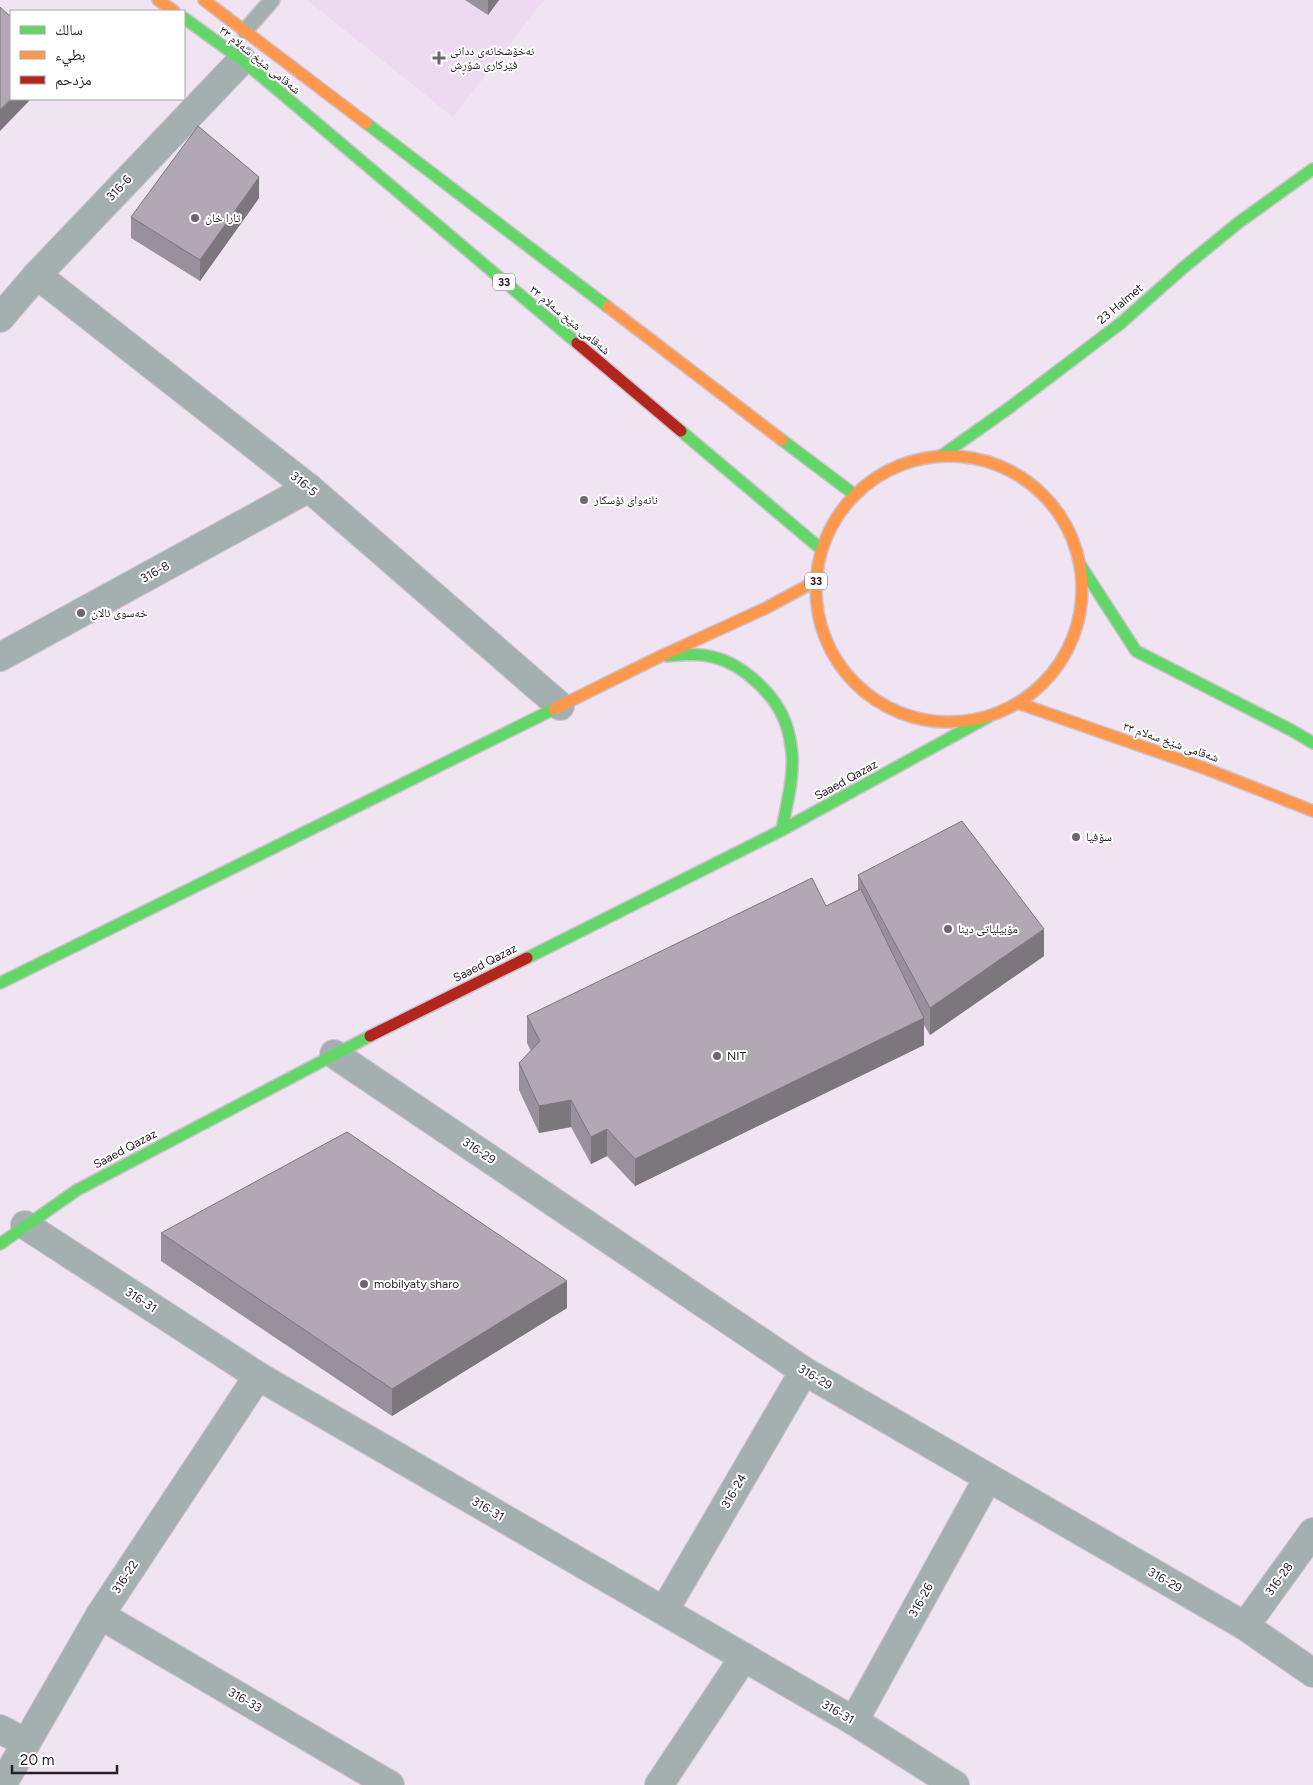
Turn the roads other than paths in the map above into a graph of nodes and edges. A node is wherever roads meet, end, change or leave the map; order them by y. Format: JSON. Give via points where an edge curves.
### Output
{"nodes":[{"id":1,"x":158,"y":0,"type":"edge"},
{"id":2,"x":204,"y":0,"type":"edge"},
{"id":3,"x":272,"y":0,"type":"edge"},
{"id":4,"x":173,"y":10,"type":"edge"},
{"id":5,"x":185,"y":19,"type":"edge"},
{"id":6,"x":245,"y":31,"type":"junction"},
{"id":7,"x":242,"y":60,"type":"junction"},
{"id":8,"x":1313,"y":169,"type":"edge"},
{"id":9,"x":37,"y":275,"type":"junction"},
{"id":10,"x":0,"y":318,"type":"edge"},
{"id":11,"x":941,"y":456,"type":"junction"},
{"id":12,"x":309,"y":488,"type":"junction"},
{"id":13,"x":854,"y":495,"type":"junction"},
{"id":14,"x":822,"y":549,"type":"junction"},
{"id":15,"x":1081,"y":566,"type":"junction"},
{"id":16,"x":816,"y":581,"type":"junction"},
{"id":17,"x":0,"y":657,"type":"edge"},
{"id":18,"x":659,"y":657,"type":"junction"},
{"id":19,"x":1018,"y":703,"type":"junction"},
{"id":20,"x":560,"y":706,"type":"junction"},
{"id":21,"x":988,"y":716,"type":"junction"},
{"id":22,"x":1313,"y":743,"type":"edge"},
{"id":23,"x":1313,"y":811,"type":"edge"},
{"id":24,"x":782,"y":830,"type":"junction"},
{"id":25,"x":0,"y":983,"type":"edge"},
{"id":26,"x":334,"y":1054,"type":"junction"},
{"id":27,"x":25,"y":1226,"type":"junction"},
{"id":28,"x":0,"y":1244,"type":"edge"},
{"id":29,"x":804,"y":1371,"type":"junction"},
{"id":30,"x":258,"y":1376,"type":"junction"},
{"id":31,"x":988,"y":1478,"type":"junction"},
{"id":32,"x":1313,"y":1532,"type":"edge"},
{"id":33,"x":664,"y":1611,"type":"junction"},
{"id":34,"x":100,"y":1615,"type":"junction"},
{"id":35,"x":1244,"y":1626,"type":"junction"},
{"id":36,"x":744,"y":1657,"type":"junction"},
{"id":37,"x":1313,"y":1673,"type":"edge"},
{"id":38,"x":854,"y":1721,"type":"junction"},
{"id":39,"x":0,"y":1729,"type":"edge"},
{"id":40,"x":26,"y":1743,"type":"junction"},
{"id":41,"x":2,"y":1785,"type":"edge"},
{"id":42,"x":390,"y":1785,"type":"edge"},
{"id":43,"x":659,"y":1785,"type":"edge"},
{"id":44,"x":955,"y":1785,"type":"edge"}],
"edges":[{"from":1,"to":4,"type":"main road"},
{"from":2,"to":6,"type":"main road","name":"شەقامی شێخ سەلام ٣٣"},
{"from":3,"to":6,"type":"lane"},
{"from":5,"to":7,"type":"main road","name":"شەقامی شێخ سەلام ٣٣","number":"33"},
{"from":6,"to":13,"type":"main road","name":"شەقامی شێخ سەلام ٣٣"},
{"from":7,"to":9,"type":"street","name":"316-6"},
{"from":7,"to":14,"type":"main road","name":"شەقامی شێخ سەلام ٣٣","number":"33"},
{"from":8,"to":11,"type":"main road","name":"23 Halmet","via":[[1238,223],[1121,323]]},
{"from":9,"to":10,"type":"street","name":"316-6"},
{"from":9,"to":12,"type":"street","name":"316-5"},
{"from":11,"to":13,"type":"main road","number":"33","via":[[910,462]]},
{"from":11,"to":15,"type":"main road","number":"33","via":[[974,458],[1004,468],[1032,485],[1055,508],[1071,534]]},
{"from":12,"to":17,"type":"street","name":"316-8"},
{"from":12,"to":20,"type":"street","name":"316-5"},
{"from":13,"to":14,"type":"main road","number":"33","via":[[835,520]]},
{"from":14,"to":16,"type":"main road","number":"33"},
{"from":15,"to":19,"type":"main road","number":"33","via":[[1082,597],[1076,629],[1063,658],[1043,684]]},
{"from":15,"to":22,"type":"main road","number":"33","via":[[1136,651]]},
{"from":16,"to":18,"type":"main road","via":[[766,608]]},
{"from":16,"to":21,"type":"main road","number":"33","via":[[817,613],[827,644],[843,671],[866,694],[894,710],[924,720],[957,722]]},
{"from":18,"to":20,"type":"main road"},
{"from":18,"to":24,"type":"main road","via":[[694,654],[714,657],[742,669],[770,696],[786,724],[792,755]]},
{"from":19,"to":21,"type":"main road","number":"33"},
{"from":19,"to":23,"type":"main road","name":"شەقامی شێخ سەلام ٣٣","via":[[1204,768]]},
{"from":20,"to":25,"type":"main road"},
{"from":21,"to":24,"type":"main road","name":"Saaed Qazaz"},
{"from":24,"to":26,"type":"main road","name":"Saaed Qazaz"},
{"from":26,"to":27,"type":"main road","name":"Saaed Qazaz","via":[[76,1190]]},
{"from":26,"to":29,"type":"street","name":"316-29"},
{"from":27,"to":28,"type":"main road","name":"Saaed Qazaz"},
{"from":27,"to":30,"type":"street","name":"316-31"},
{"from":29,"to":31,"type":"street","name":"316-29"},
{"from":29,"to":33,"type":"street","name":"316-24"},
{"from":30,"to":33,"type":"street","name":"316-31"},
{"from":30,"to":34,"type":"street","name":"316-22"},
{"from":31,"to":35,"type":"street","name":"316-29"},
{"from":31,"to":38,"type":"street","name":"316-26"},
{"from":32,"to":35,"type":"street","name":"316-28"},
{"from":33,"to":36,"type":"street","name":"316-31"},
{"from":34,"to":40,"type":"street","name":"316-22"},
{"from":34,"to":42,"type":"street","name":"316-33"},
{"from":35,"to":37,"type":"street","name":"316-29"},
{"from":36,"to":38,"type":"street","name":"316-31"},
{"from":36,"to":43,"type":"street"},
{"from":38,"to":44,"type":"street","name":"316-31"},
{"from":39,"to":40,"type":"street"},
{"from":40,"to":41,"type":"street","name":"316-22"}]}
